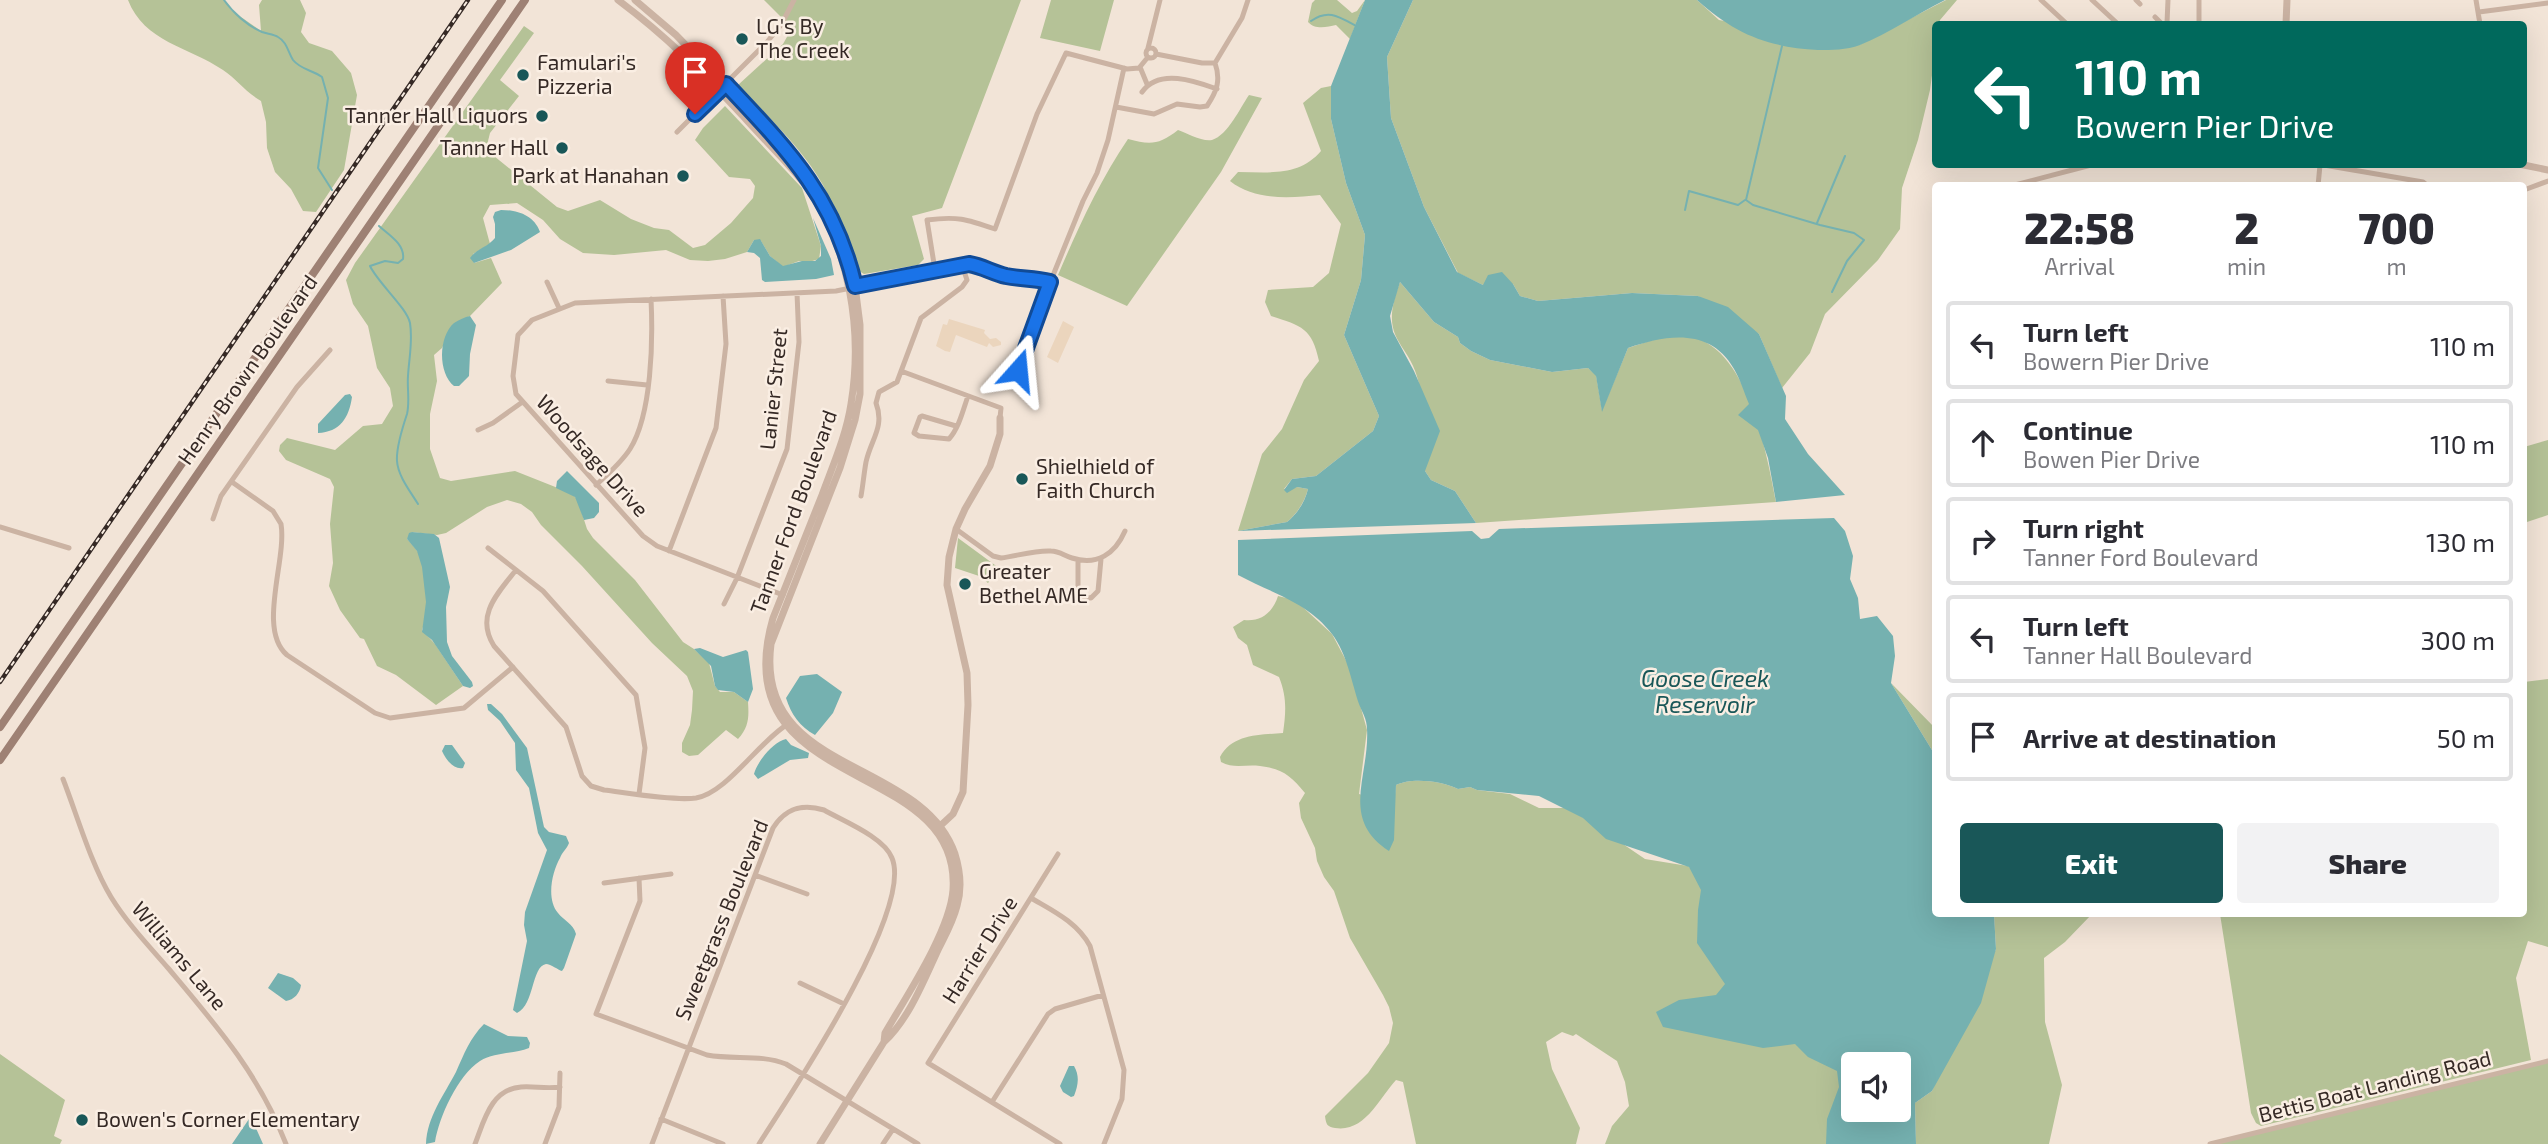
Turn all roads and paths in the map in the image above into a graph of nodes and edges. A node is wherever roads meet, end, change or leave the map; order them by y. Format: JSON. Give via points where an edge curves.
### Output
{"nodes":[{"id":1,"x":502,"y":0,"type":"edge"},
{"id":2,"x":525,"y":0,"type":"edge"},
{"id":3,"x":618,"y":0,"type":"edge"},
{"id":4,"x":635,"y":0,"type":"edge"},
{"id":5,"x":794,"y":0,"type":"edge"},
{"id":6,"x":1160,"y":0,"type":"edge"},
{"id":7,"x":1248,"y":0,"type":"edge"},
{"id":8,"x":2041,"y":0,"type":"edge"},
{"id":9,"x":2092,"y":0,"type":"edge"},
{"id":10,"x":2100,"y":0,"type":"edge"},
{"id":11,"x":2168,"y":0,"type":"edge"},
{"id":12,"x":2199,"y":0,"type":"edge"},
{"id":13,"x":2287,"y":0,"type":"edge"},
{"id":14,"x":2476,"y":0,"type":"edge"},
{"id":15,"x":2548,"y":3,"type":"edge"},
{"id":16,"x":2101,"y":8,"type":"junction"},
{"id":17,"x":2479,"y":12,"type":"junction"},
{"id":18,"x":2154,"y":17,"type":"dead end"},
{"id":19,"x":2064,"y":21,"type":"edge"},
{"id":20,"x":2115,"y":21,"type":"edge"},
{"id":21,"x":2159,"y":21,"type":"edge"},
{"id":22,"x":2167,"y":21,"type":"edge"},
{"id":23,"x":2199,"y":21,"type":"edge"},
{"id":24,"x":2286,"y":21,"type":"edge"},
{"id":25,"x":2480,"y":21,"type":"edge"},
{"id":26,"x":1148,"y":48,"type":"junction"},
{"id":27,"x":1156,"y":54,"type":"junction"},
{"id":28,"x":1148,"y":57,"type":"junction"},
{"id":29,"x":1216,"y":62,"type":"junction"},
{"id":30,"x":1140,"y":67,"type":"junction"},
{"id":31,"x":1124,"y":68,"type":"junction"},
{"id":32,"x":726,"y":84,"type":"junction"},
{"id":33,"x":1147,"y":84,"type":"junction"},
{"id":34,"x":1217,"y":89,"type":"junction"},
{"id":35,"x":719,"y":90,"type":"junction"},
{"id":36,"x":1142,"y":92,"type":"dead end"},
{"id":37,"x":1116,"y":107,"type":"junction"},
{"id":38,"x":677,"y":132,"type":"dead end"},
{"id":39,"x":2527,"y":166,"type":"edge"},
{"id":40,"x":2080,"y":168,"type":"edge"},
{"id":41,"x":2337,"y":168,"type":"edge"},
{"id":42,"x":2548,"y":170,"type":"edge"},
{"id":43,"x":2548,"y":181,"type":"edge"},
{"id":44,"x":2026,"y":182,"type":"edge"},
{"id":45,"x":2423,"y":182,"type":"edge"},
{"id":46,"x":2527,"y":189,"type":"edge"},
{"id":47,"x":961,"y":265,"type":"junction"},
{"id":48,"x":935,"y":270,"type":"junction"},
{"id":49,"x":547,"y":282,"type":"dead end"},
{"id":50,"x":1050,"y":282,"type":"junction"},
{"id":51,"x":852,"y":287,"type":"junction"},
{"id":52,"x":797,"y":293,"type":"junction"},
{"id":53,"x":723,"y":296,"type":"junction"},
{"id":54,"x":651,"y":299,"type":"junction"},
{"id":55,"x":559,"y":308,"type":"junction"},
{"id":56,"x":330,"y":350,"type":"dead end"},
{"id":57,"x":1018,"y":370,"type":"dead end"},
{"id":58,"x":901,"y":371,"type":"junction"},
{"id":59,"x":608,"y":381,"type":"dead end"},
{"id":60,"x":647,"y":385,"type":"junction"},
{"id":61,"x":968,"y":396,"type":"junction"},
{"id":62,"x":522,"y":403,"type":"junction"},
{"id":63,"x":1000,"y":418,"type":"joint"},
{"id":64,"x":956,"y":426,"type":"junction"},
{"id":65,"x":478,"y":430,"type":"dead end"},
{"id":66,"x":232,"y":482,"type":"junction"},
{"id":67,"x":596,"y":485,"type":"junction"},
{"id":68,"x":861,"y":496,"type":"dead end"},
{"id":69,"x":213,"y":519,"type":"dead end"},
{"id":70,"x":0,"y":527,"type":"edge"},
{"id":71,"x":956,"y":529,"type":"junction"},
{"id":72,"x":1125,"y":531,"type":"dead end"},
{"id":73,"x":69,"y":548,"type":"dead end"},
{"id":74,"x":488,"y":548,"type":"dead end"},
{"id":75,"x":669,"y":551,"type":"junction"},
{"id":76,"x":1101,"y":559,"type":"junction"},
{"id":77,"x":1078,"y":560,"type":"junction"},
{"id":78,"x":516,"y":570,"type":"junction"},
{"id":79,"x":737,"y":578,"type":"junction"},
{"id":80,"x":786,"y":596,"type":"junction"},
{"id":81,"x":724,"y":604,"type":"dead end"},
{"id":82,"x":513,"y":667,"type":"junction"},
{"id":83,"x":787,"y":724,"type":"junction"},
{"id":84,"x":0,"y":727,"type":"edge"},
{"id":85,"x":0,"y":760,"type":"edge"},
{"id":86,"x":63,"y":779,"type":"dead end"},
{"id":87,"x":591,"y":786,"type":"junction"},
{"id":88,"x":586,"y":794,"type":"dead end"},
{"id":89,"x":639,"y":794,"type":"junction"},
{"id":90,"x":939,"y":828,"type":"junction"},
{"id":91,"x":1058,"y":854,"type":"dead end"},
{"id":92,"x":671,"y":874,"type":"dead end"},
{"id":93,"x":755,"y":875,"type":"junction"},
{"id":94,"x":639,"y":878,"type":"junction"},
{"id":95,"x":604,"y":883,"type":"dead end"},
{"id":96,"x":807,"y":894,"type":"dead end"},
{"id":97,"x":1031,"y":898,"type":"junction"},
{"id":98,"x":800,"y":983,"type":"dead end"},
{"id":99,"x":1103,"y":995,"type":"junction"},
{"id":100,"x":844,"y":1004,"type":"junction"},
{"id":101,"x":688,"y":1049,"type":"junction"},
{"id":102,"x":2548,"y":1061,"type":"edge"},
{"id":103,"x":560,"y":1073,"type":"dead end"},
{"id":104,"x":803,"y":1074,"type":"junction"},
{"id":105,"x":559,"y":1087,"type":"junction"},
{"id":106,"x":847,"y":1100,"type":"junction"},
{"id":107,"x":992,"y":1102,"type":"junction"},
{"id":108,"x":661,"y":1119,"type":"junction"},
{"id":109,"x":893,"y":1129,"type":"junction"},
{"id":110,"x":286,"y":1144,"type":"edge"},
{"id":111,"x":475,"y":1144,"type":"edge"},
{"id":112,"x":545,"y":1144,"type":"edge"},
{"id":113,"x":652,"y":1144,"type":"edge"},
{"id":114,"x":723,"y":1144,"type":"edge"},
{"id":115,"x":759,"y":1144,"type":"edge"},
{"id":116,"x":820,"y":1144,"type":"edge"},
{"id":117,"x":883,"y":1144,"type":"edge"},
{"id":118,"x":918,"y":1144,"type":"edge"},
{"id":119,"x":1060,"y":1144,"type":"edge"},
{"id":120,"x":1104,"y":1144,"type":"edge"},
{"id":121,"x":2210,"y":1144,"type":"edge"}],
"edges":[{"from":1,"to":84,"type":"main road","name":"Henry Brown Boulevard"},
{"from":2,"to":85,"type":"main road","name":"Henry Brown Boulevard"},
{"from":3,"to":35,"type":"street","name":"Tanner Ford Boulevard"},
{"from":4,"to":32,"type":"street","name":"Tanner Ford Boulevard"},
{"from":5,"to":32,"type":"street","via":[[781,25]]},
{"from":6,"to":26,"type":"street"},
{"from":7,"to":29,"type":"street"},
{"from":8,"to":19,"type":"street"},
{"from":9,"to":16,"type":"street"},
{"from":10,"to":16,"type":"street"},
{"from":11,"to":22,"type":"street"},
{"from":12,"to":23,"type":"street"},
{"from":13,"to":24,"type":"street"},
{"from":14,"to":17,"type":"street"},
{"from":15,"to":17,"type":"street"},
{"from":16,"to":20,"type":"street"},
{"from":17,"to":25,"type":"street"},
{"from":18,"to":21,"type":"street"},
{"from":26,"to":27,"type":"street"},
{"from":26,"to":28,"type":"street"},
{"from":27,"to":28,"type":"street"},
{"from":27,"to":29,"type":"street"},
{"from":28,"to":30,"type":"street"},
{"from":29,"to":34,"type":"street"},
{"from":30,"to":31,"type":"street"},
{"from":30,"to":33,"type":"street"},
{"from":31,"to":37,"type":"street"},
{"from":31,"to":48,"type":"street","via":[[1066,53],[1037,114],[995,229],[965,218],[927,220]]},
{"from":32,"to":35,"type":"street"},
{"from":32,"to":51,"type":"street","name":"Tanner Ford Boulevard","via":[[789,151],[813,185],[838,230]]},
{"from":33,"to":34,"type":"street","via":[[1185,79]]},
{"from":33,"to":36,"type":"street"},
{"from":34,"to":37,"type":"street","via":[[1207,106],[1177,104],[1154,114]]},
{"from":35,"to":38,"type":"street"},
{"from":35,"to":51,"type":"street","name":"Tanner Ford Boulevard","via":[[807,187]]},
{"from":37,"to":50,"type":"street","via":[[1097,173]]},
{"from":39,"to":42,"type":"street"},
{"from":40,"to":44,"type":"street"},
{"from":41,"to":45,"type":"street"},
{"from":43,"to":46,"type":"street"},
{"from":47,"to":48,"type":"street","name":"Woodsage Drive"},
{"from":47,"to":50,"type":"street","via":[[980,265],[1002,275]]},
{"from":47,"to":58,"type":"street","via":[[967,280],[921,318]]},
{"from":48,"to":51,"type":"street","name":"Woodsage Drive"},
{"from":49,"to":55,"type":"street"},
{"from":50,"to":57,"type":"street"},
{"from":51,"to":52,"type":"street","name":"Woodsage Drive"},
{"from":51,"to":80,"type":"street","name":"Tanner Ford Boulevard","via":[[856,343],[851,406]]},
{"from":52,"to":53,"type":"street","name":"Woodsage Drive"},
{"from":52,"to":79,"type":"street","name":"Lanier Street","via":[[799,342],[787,449]]},
{"from":53,"to":54,"type":"street","name":"Woodsage Drive"},
{"from":53,"to":75,"type":"street","via":[[726,344],[716,428]]},
{"from":54,"to":55,"type":"street","name":"Woodsage Drive","via":[[586,301]]},
{"from":54,"to":60,"type":"street","via":[[653,340]]},
{"from":55,"to":62,"type":"street","name":"Woodsage Drive","via":[[532,320],[518,335],[513,376]]},
{"from":56,"to":66,"type":"street","via":[[292,394]]},
{"from":58,"to":61,"type":"street"},
{"from":58,"to":68,"type":"street","via":[[897,382],[877,397],[880,421],[866,461]]},
{"from":59,"to":60,"type":"street"},
{"from":60,"to":67,"type":"street","via":[[637,437],[620,463]]},
{"from":61,"to":63,"type":"street","via":[[1003,406]]},
{"from":61,"to":64,"type":"street"},
{"from":62,"to":65,"type":"street"},
{"from":62,"to":67,"type":"street","name":"Woodsage Drive"},
{"from":63,"to":71,"type":"street","via":[[990,466]]},
{"from":64,"to":64,"type":"street","via":[[949,439],[914,433],[922,416]]},
{"from":66,"to":69,"type":"street"},
{"from":66,"to":82,"type":"street","via":[[273,511],[281,524],[273,625],[281,649],[366,708],[390,718],[464,709]]},
{"from":67,"to":75,"type":"street","name":"Woodsage Drive","via":[[643,536]]},
{"from":70,"to":73,"type":"street"},
{"from":71,"to":77,"type":"street","via":[[993,556],[1052,550]]},
{"from":71,"to":90,"type":"street","via":[[947,584],[967,673],[968,705],[963,792],[953,814]]},
{"from":72,"to":76,"type":"street","via":[[1112,552]]},
{"from":74,"to":78,"type":"street"},
{"from":75,"to":79,"type":"street","name":"Woodsage Drive"},
{"from":76,"to":77,"type":"street"},
{"from":76,"to":77,"type":"street","via":[[1098,591],[1091,597],[1078,592]]},
{"from":78,"to":82,"type":"street","via":[[486,616],[490,639]]},
{"from":78,"to":89,"type":"street","via":[[543,591],[636,695],[645,748]]},
{"from":79,"to":80,"type":"street","name":"Woodsage Drive"},
{"from":79,"to":81,"type":"street","name":"Lanier Street"},
{"from":80,"to":83,"type":"street","name":"Tanner Ford Boulevard","via":[[773,618],[764,655],[772,700]]},
{"from":82,"to":87,"type":"street","via":[[566,727],[578,770]]},
{"from":83,"to":89,"type":"street","via":[[710,793],[687,799]]},
{"from":83,"to":90,"type":"street","name":"Tanner Ford Boulevard","via":[[818,753],[917,810]]},
{"from":86,"to":110,"type":"street","name":"Williams Lane","via":[[110,896],[247,1065]]},
{"from":87,"to":88,"type":"street"},
{"from":87,"to":89,"type":"street"},
{"from":90,"to":106,"type":"street","via":[[953,875],[950,905],[884,1042]]},
{"from":91,"to":97,"type":"street","name":"Harrier Drive"},
{"from":92,"to":94,"type":"street"},
{"from":93,"to":96,"type":"street"},
{"from":93,"to":100,"type":"street","name":"Sweetgrass Boulevard","via":[[778,819],[797,807],[824,810],[878,841],[890,854],[896,875],[887,916]]},
{"from":93,"to":101,"type":"street","name":"Sweetgrass Boulevard"},
{"from":94,"to":95,"type":"street"},
{"from":94,"to":101,"type":"street","via":[[640,901],[596,1014]]},
{"from":97,"to":99,"type":"street","via":[[1085,936]]},
{"from":97,"to":107,"type":"street","name":"Harrier Drive","via":[[928,1063]]},
{"from":98,"to":100,"type":"street"},
{"from":99,"to":107,"type":"street","via":[[1048,1014]]},
{"from":99,"to":120,"type":"street","via":[[1125,1085]]},
{"from":100,"to":104,"type":"street","name":"Sweetgrass Boulevard"},
{"from":101,"to":104,"type":"street","via":[[721,1058],[775,1059]]},
{"from":101,"to":108,"type":"street","name":"Sweetgrass Boulevard"},
{"from":102,"to":121,"type":"street","name":"Bettis Boat Landing Road"},
{"from":103,"to":105,"type":"street"},
{"from":104,"to":106,"type":"street"},
{"from":104,"to":115,"type":"street","name":"Sweetgrass Boulevard"},
{"from":105,"to":111,"type":"street","via":[[521,1087],[500,1094],[489,1107]]},
{"from":105,"to":112,"type":"street","via":[[559,1107]]},
{"from":106,"to":109,"type":"street"},
{"from":106,"to":116,"type":"street"},
{"from":107,"to":119,"type":"street"},
{"from":108,"to":113,"type":"street","name":"Sweetgrass Boulevard"},
{"from":108,"to":114,"type":"street"},
{"from":109,"to":117,"type":"street"},
{"from":109,"to":118,"type":"street"}]}
